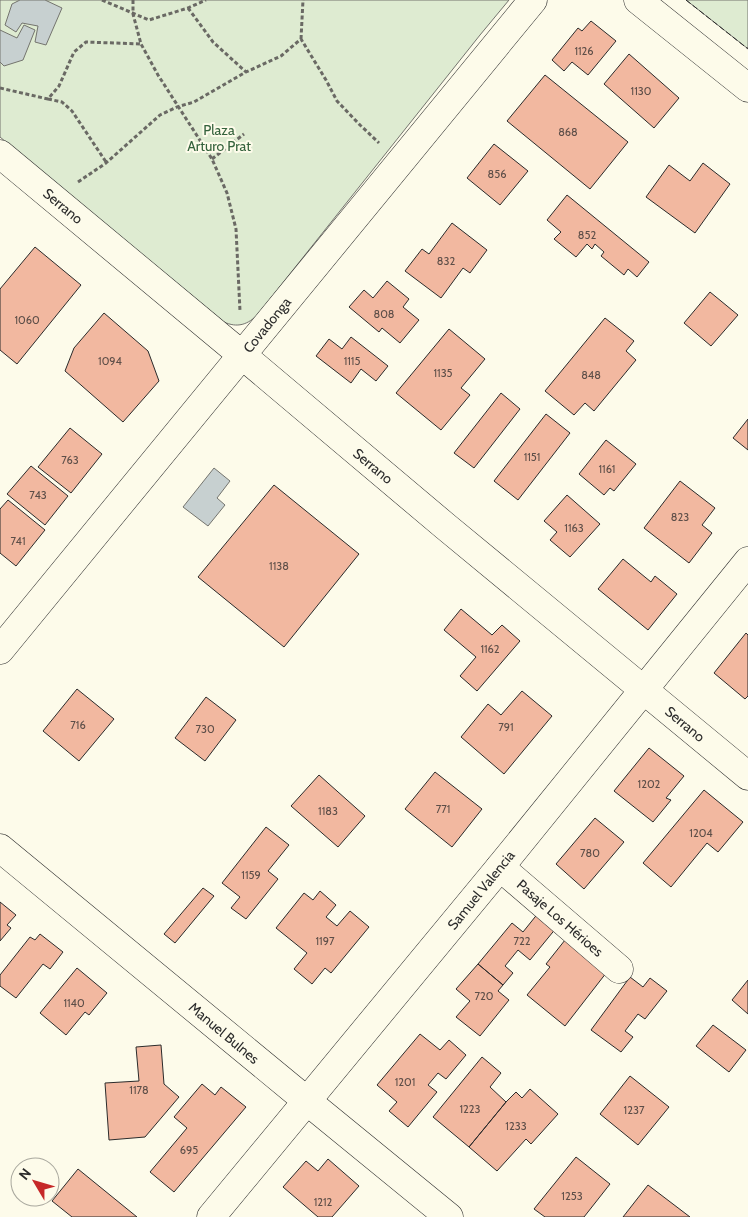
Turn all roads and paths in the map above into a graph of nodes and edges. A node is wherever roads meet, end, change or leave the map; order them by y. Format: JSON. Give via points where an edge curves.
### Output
{"nodes":[{"id":1,"x":102,"y":0,"type":"edge"},
{"id":2,"x":133,"y":0,"type":"edge"},
{"id":3,"x":206,"y":0,"type":"edge"},
{"id":4,"x":303,"y":0,"type":"edge"},
{"id":5,"x":533,"y":0,"type":"edge"},
{"id":6,"x":638,"y":0,"type":"edge"},
{"id":7,"x":188,"y":8,"type":"junction"},
{"id":8,"x":133,"y":14,"type":"junction"},
{"id":9,"x":300,"y":39,"type":"junction"},
{"id":10,"x":141,"y":44,"type":"junction"},
{"id":11,"x":246,"y":72,"type":"junction"},
{"id":12,"x":0,"y":88,"type":"edge"},
{"id":13,"x":748,"y":88,"type":"edge"},
{"id":14,"x":48,"y":99,"type":"junction"},
{"id":15,"x":177,"y":107,"type":"junction"},
{"id":16,"x":244,"y":134,"type":"dead end"},
{"id":17,"x":0,"y":154,"type":"edge"},
{"id":18,"x":212,"y":159,"type":"junction"},
{"id":19,"x":106,"y":162,"type":"junction"},
{"id":20,"x":401,"y":162,"type":"junction"},
{"id":21,"x":55,"y":198,"type":"junction"},
{"id":22,"x":242,"y":355,"type":"junction"},
{"id":23,"x":748,"y":561,"type":"edge"},
{"id":24,"x":0,"y":650,"type":"edge"},
{"id":25,"x":643,"y":690,"type":"junction"},
{"id":26,"x":748,"y":776,"type":"edge"},
{"id":27,"x":0,"y":848,"type":"edge"},
{"id":28,"x":500,"y":867,"type":"junction"},
{"id":29,"x":619,"y":969,"type":"dead end"},
{"id":30,"x":307,"y":1101,"type":"junction"},
{"id":31,"x":212,"y":1217,"type":"edge"},
{"id":32,"x":449,"y":1217,"type":"edge"}],
"edges":[{"from":1,"to":8,"type":"path"},
{"from":2,"to":8,"type":"path"},
{"from":3,"to":7,"type":"path"},
{"from":4,"to":9,"type":"path"},
{"from":5,"to":20,"type":"street","name":"Covadonga"},
{"from":6,"to":13,"type":"street"},
{"from":7,"to":8,"type":"path","via":[[149,20]]},
{"from":7,"to":11,"type":"path","via":[[213,42]]},
{"from":8,"to":10,"type":"path"},
{"from":9,"to":11,"type":"path","via":[[281,56]]},
{"from":9,"to":20,"type":"path","via":[[337,101]]},
{"from":10,"to":14,"type":"path","via":[[86,42],[74,52],[59,86]]},
{"from":10,"to":15,"type":"path"},
{"from":11,"to":15,"type":"path","via":[[194,102]]},
{"from":12,"to":14,"type":"path"},
{"from":14,"to":19,"type":"path","via":[[62,102],[72,111]]},
{"from":15,"to":18,"type":"path"},
{"from":15,"to":19,"type":"path","via":[[160,115]]},
{"from":16,"to":18,"type":"path"},
{"from":17,"to":21,"type":"street","name":"Serrano"},
{"from":18,"to":22,"type":"path","via":[[227,192],[236,229]]},
{"from":19,"to":21,"type":"path"},
{"from":20,"to":22,"type":"street","name":"Covadonga"},
{"from":21,"to":22,"type":"street","name":"Serrano"},
{"from":22,"to":24,"type":"street","name":"Covadonga"},
{"from":22,"to":25,"type":"street","name":"Serrano"},
{"from":23,"to":25,"type":"street","name":"Samuel Valencia"},
{"from":25,"to":26,"type":"street","name":"Serrano"},
{"from":25,"to":28,"type":"street","name":"Samuel Valencia"},
{"from":27,"to":30,"type":"street","name":"Manuel Bulnes"},
{"from":28,"to":29,"type":"street","name":"Pasaje Los Hérioes"},
{"from":28,"to":30,"type":"street","name":"Samuel Valencia"},
{"from":30,"to":31,"type":"street","name":"Samuel Valencia"},
{"from":30,"to":32,"type":"street","name":"Manuel Bulnes"}]}
